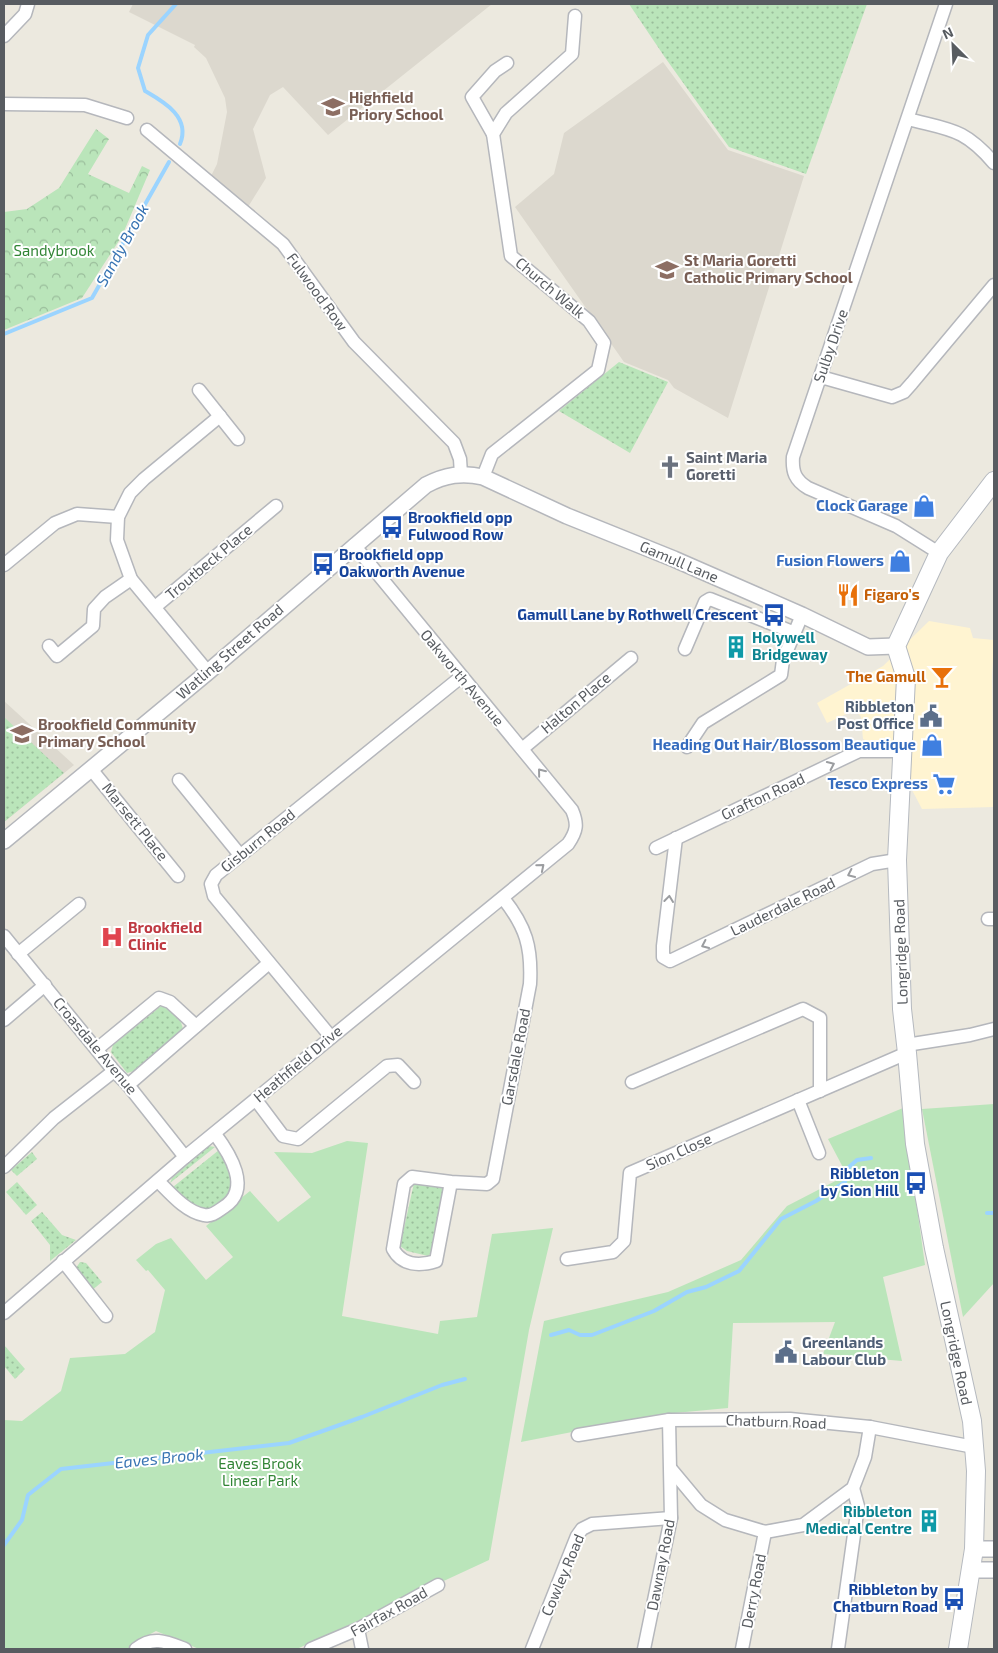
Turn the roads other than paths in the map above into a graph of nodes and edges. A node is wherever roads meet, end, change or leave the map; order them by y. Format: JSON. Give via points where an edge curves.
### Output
{"nodes":[{"id":1,"x":28,"y":4,"type":"edge"},
{"id":2,"x":946,"y":4,"type":"edge"},
{"id":3,"x":575,"y":16,"type":"dead end"},
{"id":4,"x":4,"y":36,"type":"edge"},
{"id":5,"x":507,"y":64,"type":"dead end"},
{"id":6,"x":4,"y":104,"type":"edge"},
{"id":7,"x":127,"y":118,"type":"dead end"},
{"id":8,"x":908,"y":119,"type":"junction"},
{"id":9,"x":147,"y":130,"type":"dead end"},
{"id":10,"x":493,"y":134,"type":"junction"},
{"id":11,"x":994,"y":163,"type":"edge"},
{"id":12,"x":994,"y":285,"type":"edge"},
{"id":13,"x":821,"y":377,"type":"junction"},
{"id":14,"x":199,"y":390,"type":"dead end"},
{"id":15,"x":220,"y":416,"type":"junction"},
{"id":16,"x":238,"y":438,"type":"dead end"},
{"id":17,"x":461,"y":474,"type":"junction"},
{"id":18,"x":483,"y":477,"type":"junction"},
{"id":19,"x":994,"y":481,"type":"edge"},
{"id":20,"x":276,"y":506,"type":"dead end"},
{"id":21,"x":118,"y":517,"type":"junction"},
{"id":22,"x":354,"y":545,"type":"junction"},
{"id":23,"x":939,"y":553,"type":"junction"},
{"id":24,"x":4,"y":565,"type":"edge"},
{"id":25,"x":131,"y":579,"type":"junction"},
{"id":26,"x":154,"y":607,"type":"junction"},
{"id":27,"x":802,"y":615,"type":"junction"},
{"id":28,"x":795,"y":633,"type":"junction"},
{"id":29,"x":49,"y":646,"type":"dead end"},
{"id":30,"x":896,"y":646,"type":"junction"},
{"id":31,"x":685,"y":650,"type":"dead end"},
{"id":32,"x":631,"y":658,"type":"dead end"},
{"id":33,"x":208,"y":672,"type":"junction"},
{"id":34,"x":461,"y":677,"type":"junction"},
{"id":35,"x":687,"y":747,"type":"dead end"},
{"id":36,"x":522,"y":749,"type":"junction"},
{"id":37,"x":902,"y":751,"type":"junction"},
{"id":38,"x":91,"y":769,"type":"junction"},
{"id":39,"x":179,"y":780,"type":"dead end"},
{"id":40,"x":572,"y":810,"type":"joint"},
{"id":41,"x":676,"y":838,"type":"junction"},
{"id":42,"x":4,"y":841,"type":"edge"},
{"id":43,"x":656,"y":848,"type":"dead end"},
{"id":44,"x":240,"y":855,"type":"junction"},
{"id":45,"x":897,"y":860,"type":"junction"},
{"id":46,"x":178,"y":876,"type":"dead end"},
{"id":47,"x":503,"y":898,"type":"junction"},
{"id":48,"x":78,"y":904,"type":"dead end"},
{"id":49,"x":5,"y":940,"type":"edge"},
{"id":50,"x":18,"y":954,"type":"junction"},
{"id":51,"x":269,"y":964,"type":"junction"},
{"id":52,"x":45,"y":986,"type":"junction"},
{"id":53,"x":4,"y":1020,"type":"edge"},
{"id":54,"x":196,"y":1026,"type":"junction"},
{"id":55,"x":994,"y":1029,"type":"edge"},
{"id":56,"x":331,"y":1037,"type":"junction"},
{"id":57,"x":97,"y":1049,"type":"junction"},
{"id":58,"x":906,"y":1049,"type":"junction"},
{"id":59,"x":114,"y":1070,"type":"junction"},
{"id":60,"x":414,"y":1082,"type":"dead end"},
{"id":61,"x":632,"y":1082,"type":"dead end"},
{"id":62,"x":128,"y":1085,"type":"junction"},
{"id":63,"x":820,"y":1091,"type":"junction"},
{"id":64,"x":256,"y":1100,"type":"junction"},
{"id":65,"x":798,"y":1100,"type":"junction"},
{"id":66,"x":215,"y":1134,"type":"junction"},
{"id":67,"x":819,"y":1153,"type":"dead end"},
{"id":68,"x":185,"y":1157,"type":"junction"},
{"id":69,"x":4,"y":1166,"type":"edge"},
{"id":70,"x":158,"y":1182,"type":"junction"},
{"id":71,"x":451,"y":1182,"type":"junction"},
{"id":72,"x":567,"y":1260,"type":"dead end"},
{"id":73,"x":62,"y":1261,"type":"junction"},
{"id":74,"x":4,"y":1314,"type":"edge"},
{"id":75,"x":106,"y":1316,"type":"dead end"},
{"id":76,"x":669,"y":1420,"type":"junction"},
{"id":77,"x":870,"y":1427,"type":"junction"},
{"id":78,"x":578,"y":1434,"type":"dead end"},
{"id":79,"x":974,"y":1447,"type":"junction"},
{"id":80,"x":671,"y":1469,"type":"junction"},
{"id":81,"x":853,"y":1488,"type":"junction"},
{"id":82,"x":672,"y":1518,"type":"junction"},
{"id":83,"x":766,"y":1532,"type":"junction"},
{"id":84,"x":974,"y":1548,"type":"junction"},
{"id":85,"x":994,"y":1549,"type":"edge"},
{"id":86,"x":970,"y":1570,"type":"junction"},
{"id":87,"x":994,"y":1570,"type":"edge"},
{"id":88,"x":438,"y":1585,"type":"dead end"},
{"id":89,"x":358,"y":1630,"type":"junction"},
{"id":90,"x":136,"y":1649,"type":"edge"},
{"id":91,"x":185,"y":1649,"type":"edge"},
{"id":92,"x":312,"y":1649,"type":"edge"},
{"id":93,"x":362,"y":1649,"type":"edge"},
{"id":94,"x":532,"y":1649,"type":"edge"},
{"id":95,"x":644,"y":1649,"type":"edge"},
{"id":96,"x":742,"y":1649,"type":"edge"},
{"id":97,"x":838,"y":1649,"type":"edge"},
{"id":98,"x":958,"y":1649,"type":"edge"}],
"edges":[{"from":1,"to":4,"type":"street","via":[[25,14]]},
{"from":2,"to":8,"type":"street","name":"Sulby Drive"},
{"from":3,"to":10,"type":"street","via":[[572,54],[506,113]]},
{"from":5,"to":10,"type":"street","via":[[494,71],[472,97]]},
{"from":6,"to":7,"type":"street","via":[[84,105]]},
{"from":8,"to":11,"type":"street","via":[[959,132],[970,138]]},
{"from":8,"to":13,"type":"street","name":"Sulby Drive"},
{"from":9,"to":17,"type":"street","name":"Fulwood Row","via":[[283,244],[354,342],[454,443]]},
{"from":10,"to":18,"type":"street","name":"Church Walk","via":[[511,256],[589,321],[604,343],[598,370],[492,454]]},
{"from":12,"to":13,"type":"street","via":[[898,396],[885,397]]},
{"from":13,"to":23,"type":"street","name":"Sulby Drive","via":[[793,457],[792,468],[798,482],[896,526]]},
{"from":14,"to":15,"type":"street"},
{"from":15,"to":16,"type":"street"},
{"from":15,"to":21,"type":"street","via":[[134,488]]},
{"from":17,"to":18,"type":"street","name":"Gamull Lane"},
{"from":17,"to":22,"type":"street","name":"Watling Street Road","via":[[443,477],[426,485]]},
{"from":18,"to":27,"type":"street","name":"Gamull Lane"},
{"from":19,"to":23,"type":"main road"},
{"from":20,"to":26,"type":"street","name":"Troutbeck Place","via":[[267,522]]},
{"from":21,"to":24,"type":"street","via":[[77,514],[55,523]]},
{"from":21,"to":25,"type":"street","via":[[117,540]]},
{"from":22,"to":33,"type":"street","name":"Watling Street Road"},
{"from":22,"to":34,"type":"street","name":"Oakworth Avenue"},
{"from":23,"to":30,"type":"main road"},
{"from":25,"to":26,"type":"street"},
{"from":25,"to":29,"type":"street","via":[[94,608],[93,626],[57,656]]},
{"from":26,"to":33,"type":"street"},
{"from":27,"to":28,"type":"street"},
{"from":27,"to":30,"type":"street","name":"Gamull Lane","via":[[868,647]]},
{"from":28,"to":31,"type":"street","via":[[710,599],[705,602]]},
{"from":28,"to":35,"type":"street","via":[[783,660],[781,675],[703,723]]},
{"from":30,"to":37,"type":"main road","name":"Longridge Road","via":[[906,678]]},
{"from":32,"to":36,"type":"street","name":"Halton Place"},
{"from":33,"to":38,"type":"street","name":"Watling Street Road"},
{"from":34,"to":36,"type":"street","name":"Oakworth Avenue"},
{"from":34,"to":44,"type":"street","name":"Gisburn Road"},
{"from":40,"to":36,"type":"street","name":"Oakworth Avenue","one_way":true},
{"from":41,"to":37,"type":"street","name":"Grafton Road","one_way":true,"via":[[859,752]]},
{"from":37,"to":45,"type":"main road","name":"Longridge Road"},
{"from":38,"to":42,"type":"street","name":"Watling Street Road"},
{"from":38,"to":46,"type":"street","name":"Marsett Place"},
{"from":39,"to":44,"type":"street"},
{"from":47,"to":40,"type":"street","name":"Heathfield Drive","one_way":true,"via":[[568,844],[576,832]]},
{"from":41,"to":43,"type":"street","name":"Grafton Road"},
{"from":45,"to":41,"type":"street","name":"Lauderdale Road","one_way":true,"via":[[872,864],[670,961],[663,957],[663,946]]},
{"from":44,"to":51,"type":"street","name":"Gisburn Road","via":[[216,875],[211,884]]},
{"from":45,"to":58,"type":"main road","name":"Longridge Road"},
{"from":47,"to":56,"type":"street","name":"Heathfield Drive"},
{"from":47,"to":71,"type":"street","name":"Garsdale Road","via":[[520,919],[526,937],[530,954],[530,984],[493,1179],[486,1184]]},
{"from":48,"to":50,"type":"street"},
{"from":49,"to":50,"type":"street","name":"Croasdale Avenue"},
{"from":50,"to":52,"type":"street","name":"Croasdale Avenue"},
{"from":51,"to":54,"type":"street"},
{"from":51,"to":56,"type":"street","name":"Gisburn Road"},
{"from":52,"to":53,"type":"street"},
{"from":52,"to":57,"type":"street","name":"Croasdale Avenue"},
{"from":54,"to":57,"type":"street","via":[[170,1002],[159,998]]},
{"from":54,"to":62,"type":"street"},
{"from":55,"to":58,"type":"street","name":"Sion Close"},
{"from":56,"to":64,"type":"street","name":"Heathfield Drive"},
{"from":57,"to":59,"type":"street","name":"Croasdale Avenue"},
{"from":58,"to":63,"type":"street","name":"Sion Close"},
{"from":58,"to":79,"type":"main road","name":"Longridge Road","via":[[915,1144],[972,1421]]},
{"from":59,"to":62,"type":"street","name":"Croasdale Avenue"},
{"from":59,"to":69,"type":"street","via":[[54,1118]]},
{"from":60,"to":64,"type":"street","via":[[398,1065],[387,1066],[298,1139],[283,1136]]},
{"from":61,"to":63,"type":"street","via":[[803,1009],[820,1018]]},
{"from":62,"to":68,"type":"street","name":"Croasdale Avenue"},
{"from":63,"to":65,"type":"street","name":"Sion Close"},
{"from":64,"to":66,"type":"street","name":"Heathfield Drive"},
{"from":65,"to":67,"type":"street"},
{"from":65,"to":72,"type":"street","name":"Sion Close","via":[[630,1173],[624,1241],[614,1252]]},
{"from":66,"to":68,"type":"street","name":"Heathfield Drive"},
{"from":66,"to":70,"type":"street","via":[[228,1151],[239,1185],[237,1195],[228,1204],[210,1216],[202,1215],[181,1203]]},
{"from":68,"to":70,"type":"street","name":"Heathfield Drive"},
{"from":70,"to":73,"type":"street","name":"Heathfield Drive"},
{"from":71,"to":71,"type":"street","name":"Garsdale Road","via":[[436,1261],[424,1265],[403,1261],[393,1249],[404,1184],[412,1176]]},
{"from":73,"to":74,"type":"street","name":"Heathfield Drive"},
{"from":73,"to":75,"type":"street"},
{"from":76,"to":77,"type":"street","name":"Chatburn Road","via":[[790,1419]]},
{"from":76,"to":78,"type":"street","name":"Chatburn Road"},
{"from":76,"to":80,"type":"street","name":"Dawnay Road"},
{"from":77,"to":79,"type":"street","name":"Chatburn Road"},
{"from":77,"to":81,"type":"street","via":[[865,1457]]},
{"from":79,"to":84,"type":"main road","name":"Longridge Road"},
{"from":80,"to":82,"type":"street","name":"Dawnay Road"},
{"from":80,"to":83,"type":"street","via":[[701,1506],[724,1520]]},
{"from":81,"to":83,"type":"street","via":[[803,1525]]},
{"from":81,"to":97,"type":"street","via":[[858,1506]]},
{"from":82,"to":94,"type":"street","name":"Cowley Road","via":[[592,1524],[582,1528]]},
{"from":82,"to":95,"type":"street","name":"Dawnay Road"},
{"from":83,"to":96,"type":"street","name":"Derry Road"},
{"from":84,"to":85,"type":"street"},
{"from":84,"to":86,"type":"main road","name":"Longridge Road"},
{"from":86,"to":87,"type":"street"},
{"from":86,"to":98,"type":"main road","name":"Longridge Road"},
{"from":88,"to":89,"type":"street","name":"Fairfax Road"},
{"from":89,"to":92,"type":"street","name":"Fairfax Road"},
{"from":89,"to":93,"type":"street"},
{"from":90,"to":91,"type":"street","via":[[146,1642],[162,1640]]}]}
